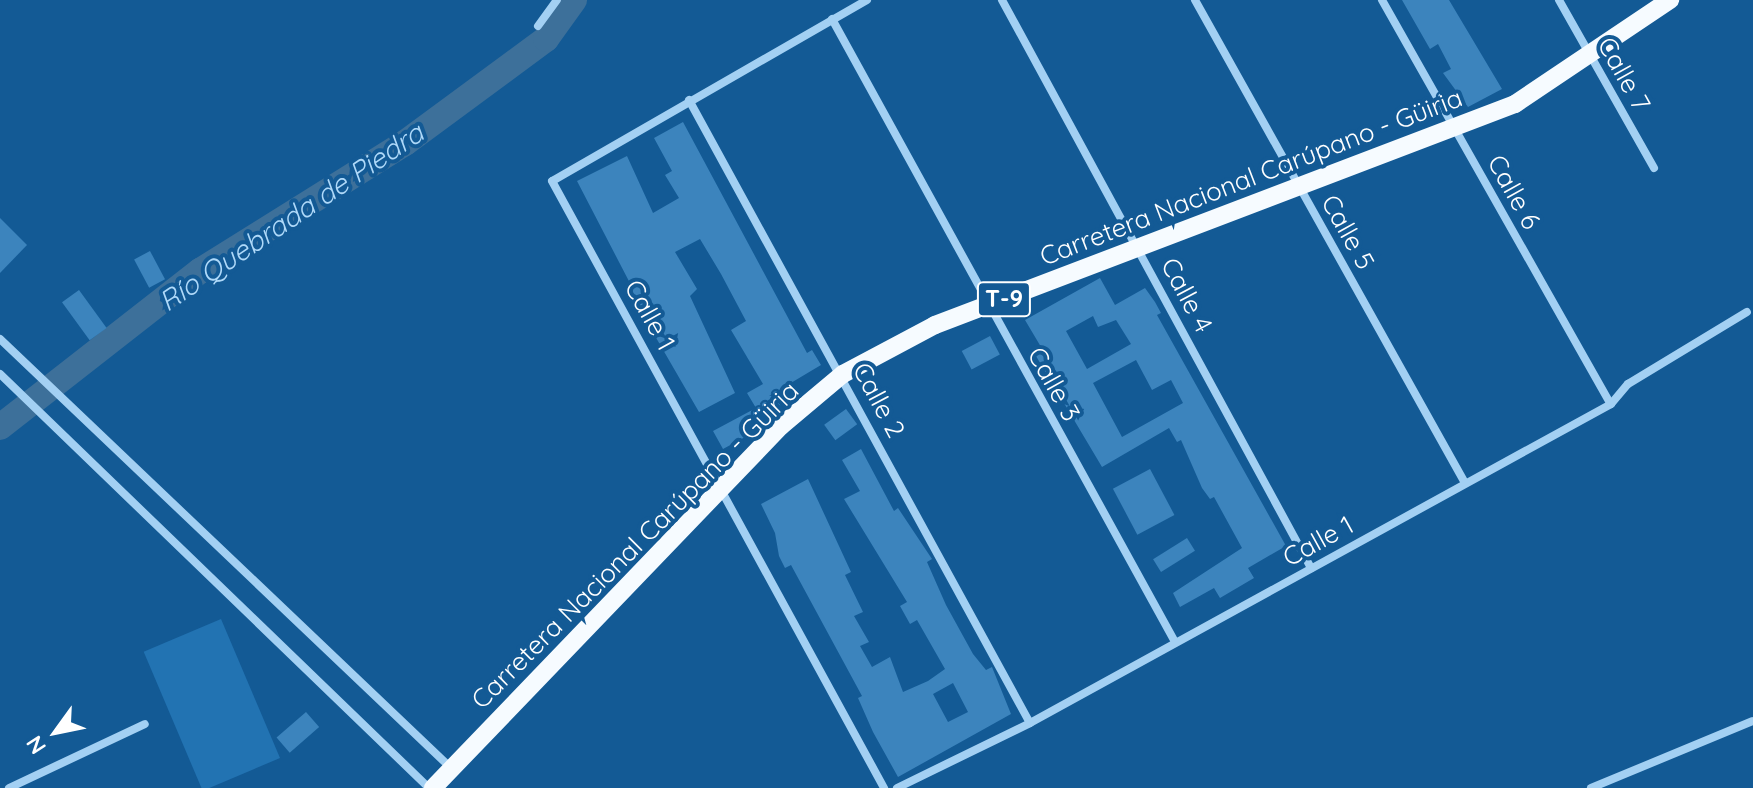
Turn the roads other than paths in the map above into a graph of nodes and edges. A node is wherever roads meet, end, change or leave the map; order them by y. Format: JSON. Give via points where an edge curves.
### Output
{"nodes":[{"id":1,"x":557,"y":0,"type":"edge"},
{"id":2,"x":867,"y":0,"type":"edge"},
{"id":3,"x":1002,"y":0,"type":"edge"},
{"id":4,"x":1195,"y":0,"type":"edge"},
{"id":5,"x":1382,"y":0,"type":"edge"},
{"id":6,"x":1559,"y":0,"type":"edge"},
{"id":7,"x":1670,"y":0,"type":"edge"},
{"id":8,"x":832,"y":19,"type":"junction"},
{"id":9,"x":538,"y":26,"type":"dead end"},
{"id":10,"x":1591,"y":57,"type":"junction"},
{"id":11,"x":689,"y":100,"type":"junction"},
{"id":12,"x":1455,"y":129,"type":"junction"},
{"id":13,"x":1654,"y":168,"type":"dead end"},
{"id":14,"x":1299,"y":187,"type":"junction"},
{"id":15,"x":1138,"y":246,"type":"junction"},
{"id":16,"x":988,"y":305,"type":"junction"},
{"id":17,"x":1747,"y":312,"type":"dead end"},
{"id":18,"x":0,"y":339,"type":"edge"},
{"id":19,"x":0,"y":374,"type":"edge"},
{"id":20,"x":843,"y":374,"type":"junction"},
{"id":21,"x":1611,"y":404,"type":"junction"},
{"id":22,"x":1465,"y":483,"type":"junction"},
{"id":23,"x":723,"y":488,"type":"junction"},
{"id":24,"x":1311,"y":568,"type":"junction"},
{"id":25,"x":1175,"y":642,"type":"junction"},
{"id":26,"x":1753,"y":721,"type":"edge"},
{"id":27,"x":1030,"y":723,"type":"junction"},
{"id":28,"x":145,"y":724,"type":"dead end"},
{"id":29,"x":451,"y":768,"type":"junction"},
{"id":30,"x":9,"y":788,"type":"edge"},
{"id":31,"x":431,"y":788,"type":"edge"},
{"id":32,"x":884,"y":788,"type":"edge"},
{"id":33,"x":897,"y":788,"type":"edge"},
{"id":34,"x":1591,"y":788,"type":"edge"}],
"edges":[{"from":1,"to":9,"type":"street"},
{"from":2,"to":8,"type":"street","name":"Calle 1"},
{"from":3,"to":15,"type":"street","name":"Calle 4"},
{"from":4,"to":14,"type":"street","name":"Calle 5"},
{"from":5,"to":12,"type":"street","name":"Calle 6"},
{"from":6,"to":10,"type":"street","name":"Calle 7"},
{"from":7,"to":10,"type":"highway","name":"Carretera Nacional Carúpano - Güiria","number":"T-9"},
{"from":8,"to":11,"type":"street","name":"Calle 1"},
{"from":8,"to":16,"type":"street","name":"Calle 3"},
{"from":10,"to":12,"type":"highway","name":"Carretera Nacional Carúpano - Güiria","number":"T-9","via":[[1515,104]]},
{"from":10,"to":13,"type":"street","name":"Calle 7"},
{"from":11,"to":20,"type":"street","name":"Calle 2"},
{"from":11,"to":23,"type":"street","name":"Calle 1","via":[[552,181]]},
{"from":12,"to":14,"type":"highway","name":"Carretera Nacional Carúpano - Güiria","number":"T-9"},
{"from":12,"to":21,"type":"street","name":"Calle 6"},
{"from":14,"to":15,"type":"highway","name":"Carretera Nacional Carúpano - Güiria","number":"T-9"},
{"from":14,"to":22,"type":"street","name":"Calle 5"},
{"from":15,"to":16,"type":"highway","name":"Carretera Nacional Carúpano - Güiria","number":"T-9"},
{"from":15,"to":24,"type":"street","name":"Calle 4"},
{"from":16,"to":20,"type":"highway","name":"Carretera Nacional Carúpano - Güiria","number":"T-9","via":[[935,325]]},
{"from":16,"to":25,"type":"street","name":"Calle 3"},
{"from":17,"to":21,"type":"street","name":"Calle 1","via":[[1628,384]]},
{"from":18,"to":29,"type":"street"},
{"from":19,"to":31,"type":"street"},
{"from":20,"to":23,"type":"highway","name":"Carretera Nacional Carúpano - Güiria","number":"T-9","via":[[781,426]]},
{"from":20,"to":27,"type":"street","name":"Calle 2"},
{"from":21,"to":22,"type":"street","name":"Calle 1"},
{"from":22,"to":24,"type":"street","name":"Calle 1"},
{"from":23,"to":29,"type":"highway","name":"Carretera Nacional Carúpano - Güiria","number":"T-9"},
{"from":23,"to":32,"type":"street","name":"Calle 1"},
{"from":24,"to":25,"type":"street","name":"Calle 1"},
{"from":25,"to":27,"type":"street","name":"Calle 1"},
{"from":26,"to":34,"type":"street"},
{"from":27,"to":33,"type":"street","name":"Calle 1"},
{"from":28,"to":30,"type":"street"},
{"from":29,"to":31,"type":"highway","name":"Carretera Nacional Carúpano - Güiria","number":"T-9"}]}
